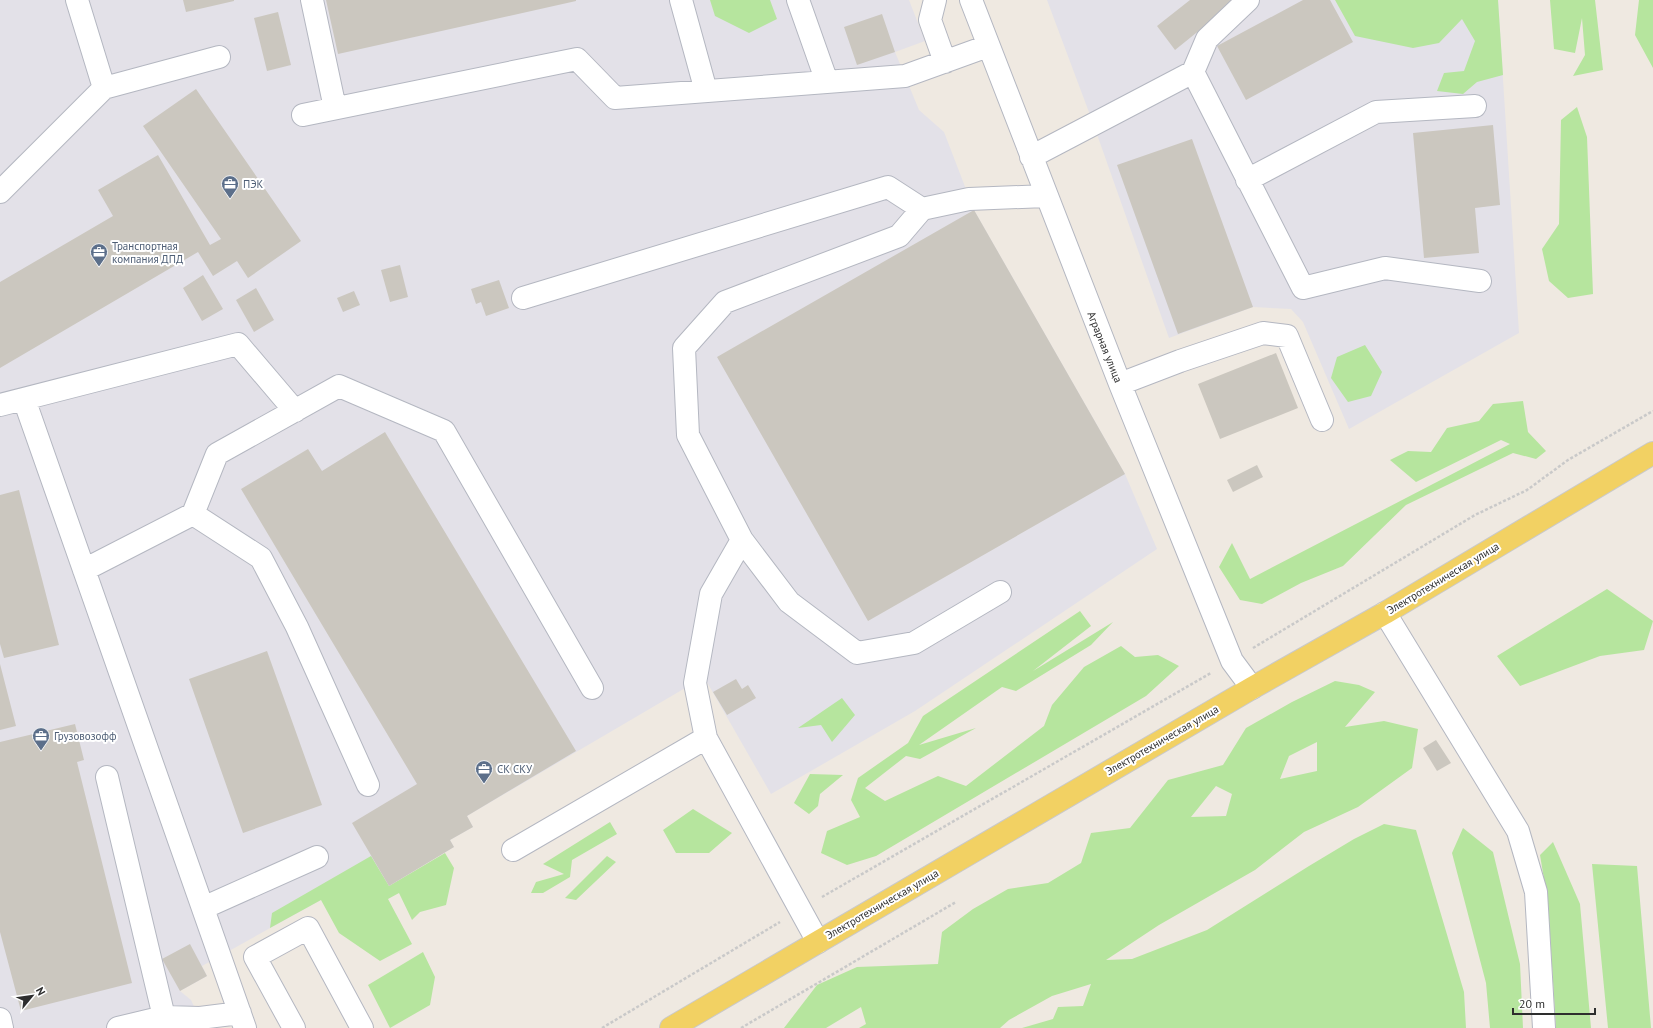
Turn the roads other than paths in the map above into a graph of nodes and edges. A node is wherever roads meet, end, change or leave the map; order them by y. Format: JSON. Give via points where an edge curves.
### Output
{"nodes":[{"id":1,"x":78,"y":0,"type":"edge"},
{"id":2,"x":312,"y":0,"type":"edge"},
{"id":3,"x":681,"y":0,"type":"edge"},
{"id":4,"x":798,"y":0,"type":"edge"},
{"id":5,"x":935,"y":0,"type":"edge"},
{"id":6,"x":970,"y":0,"type":"edge"},
{"id":7,"x":1248,"y":0,"type":"edge"},
{"id":8,"x":988,"y":46,"type":"junction"},
{"id":9,"x":219,"y":57,"type":"dead end"},
{"id":10,"x":945,"y":62,"type":"junction"},
{"id":11,"x":1192,"y":72,"type":"junction"},
{"id":12,"x":827,"y":82,"type":"junction"},
{"id":13,"x":104,"y":88,"type":"junction"},
{"id":14,"x":706,"y":91,"type":"junction"},
{"id":15,"x":1475,"y":106,"type":"dead end"},
{"id":16,"x":335,"y":108,"type":"junction"},
{"id":17,"x":303,"y":115,"type":"dead end"},
{"id":18,"x":1031,"y":158,"type":"junction"},
{"id":19,"x":1247,"y":180,"type":"junction"},
{"id":20,"x":0,"y":192,"type":"edge"},
{"id":21,"x":1046,"y":196,"type":"junction"},
{"id":22,"x":922,"y":209,"type":"junction"},
{"id":23,"x":1480,"y":281,"type":"dead end"},
{"id":24,"x":523,"y":298,"type":"dead end"},
{"id":25,"x":1120,"y":384,"type":"junction"},
{"id":26,"x":24,"y":399,"type":"junction"},
{"id":27,"x":0,"y":405,"type":"edge"},
{"id":28,"x":295,"y":411,"type":"junction"},
{"id":29,"x":1322,"y":420,"type":"dead end"},
{"id":30,"x":1653,"y":453,"type":"edge"},
{"id":31,"x":193,"y":514,"type":"junction"},
{"id":32,"x":742,"y":540,"type":"junction"},
{"id":33,"x":84,"y":570,"type":"junction"},
{"id":34,"x":1000,"y":592,"type":"dead end"},
{"id":35,"x":1385,"y":613,"type":"junction"},
{"id":36,"x":592,"y":688,"type":"dead end"},
{"id":37,"x":1252,"y":688,"type":"junction"},
{"id":38,"x":706,"y":738,"type":"junction"},
{"id":39,"x":107,"y":777,"type":"dead end"},
{"id":40,"x":368,"y":785,"type":"dead end"},
{"id":41,"x":513,"y":850,"type":"dead end"},
{"id":42,"x":317,"y":857,"type":"dead end"},
{"id":43,"x":203,"y":908,"type":"junction"},
{"id":44,"x":818,"y":942,"type":"junction"},
{"id":45,"x":164,"y":1017,"type":"junction"},
{"id":46,"x":0,"y":1019,"type":"edge"},
{"id":47,"x":242,"y":1020,"type":"edge"},
{"id":48,"x":2,"y":1028,"type":"edge"},
{"id":49,"x":118,"y":1028,"type":"edge"},
{"id":50,"x":294,"y":1028,"type":"edge"},
{"id":51,"x":362,"y":1028,"type":"edge"},
{"id":52,"x":671,"y":1028,"type":"edge"},
{"id":53,"x":1544,"y":1028,"type":"edge"}],
"edges":[{"from":1,"to":13,"type":"street"},
{"from":2,"to":16,"type":"street"},
{"from":3,"to":14,"type":"street"},
{"from":4,"to":12,"type":"street"},
{"from":5,"to":10,"type":"street","via":[[930,20]]},
{"from":6,"to":8,"type":"street","name":"Аграрная улица"},
{"from":7,"to":11,"type":"street","via":[[1207,39]]},
{"from":8,"to":10,"type":"street"},
{"from":8,"to":18,"type":"street","name":"Аграрная улица"},
{"from":9,"to":13,"type":"street"},
{"from":10,"to":12,"type":"street","via":[[906,76]]},
{"from":11,"to":18,"type":"street"},
{"from":11,"to":19,"type":"street"},
{"from":12,"to":14,"type":"street"},
{"from":13,"to":20,"type":"street"},
{"from":14,"to":16,"type":"street","via":[[615,98],[577,58]]},
{"from":15,"to":19,"type":"street","via":[[1376,112]]},
{"from":16,"to":17,"type":"street"},
{"from":18,"to":21,"type":"street","name":"Аграрная улица"},
{"from":19,"to":23,"type":"street","via":[[1302,288],[1385,268]]},
{"from":21,"to":22,"type":"street","via":[[969,199]]},
{"from":21,"to":25,"type":"street","name":"Аграрная улица"},
{"from":22,"to":24,"type":"street","via":[[888,187]]},
{"from":22,"to":32,"type":"street","via":[[899,236],[725,302],[684,348],[688,435]]},
{"from":25,"to":29,"type":"street","via":[[1263,333],[1287,336]]},
{"from":25,"to":37,"type":"street","name":"Аграрная улица","via":[[1232,661]]},
{"from":26,"to":27,"type":"street"},
{"from":26,"to":28,"type":"street","via":[[238,344]]},
{"from":26,"to":33,"type":"street"},
{"from":28,"to":31,"type":"street","via":[[217,454]]},
{"from":28,"to":36,"type":"street","via":[[339,386],[444,431]]},
{"from":30,"to":35,"type":"main road","name":"Электротехническая улица"},
{"from":31,"to":33,"type":"street"},
{"from":31,"to":40,"type":"street","via":[[261,558],[297,627]]},
{"from":32,"to":34,"type":"street","via":[[789,602],[857,653],[914,643]]},
{"from":32,"to":38,"type":"street","via":[[711,594],[696,675],[695,682]]},
{"from":33,"to":43,"type":"street"},
{"from":35,"to":37,"type":"main road","name":"Электротехническая улица"},
{"from":35,"to":53,"type":"street","via":[[1518,831],[1536,892]]},
{"from":37,"to":44,"type":"main road","name":"Электротехническая улица"},
{"from":38,"to":41,"type":"street"},
{"from":38,"to":44,"type":"street"},
{"from":39,"to":45,"type":"street"},
{"from":42,"to":43,"type":"street"},
{"from":43,"to":47,"type":"street"},
{"from":44,"to":52,"type":"main road","name":"Электротехническая улица"},
{"from":45,"to":47,"type":"street"},
{"from":45,"to":49,"type":"street"},
{"from":46,"to":48,"type":"street"},
{"from":50,"to":51,"type":"street","via":[[255,957],[308,928]]}]}
